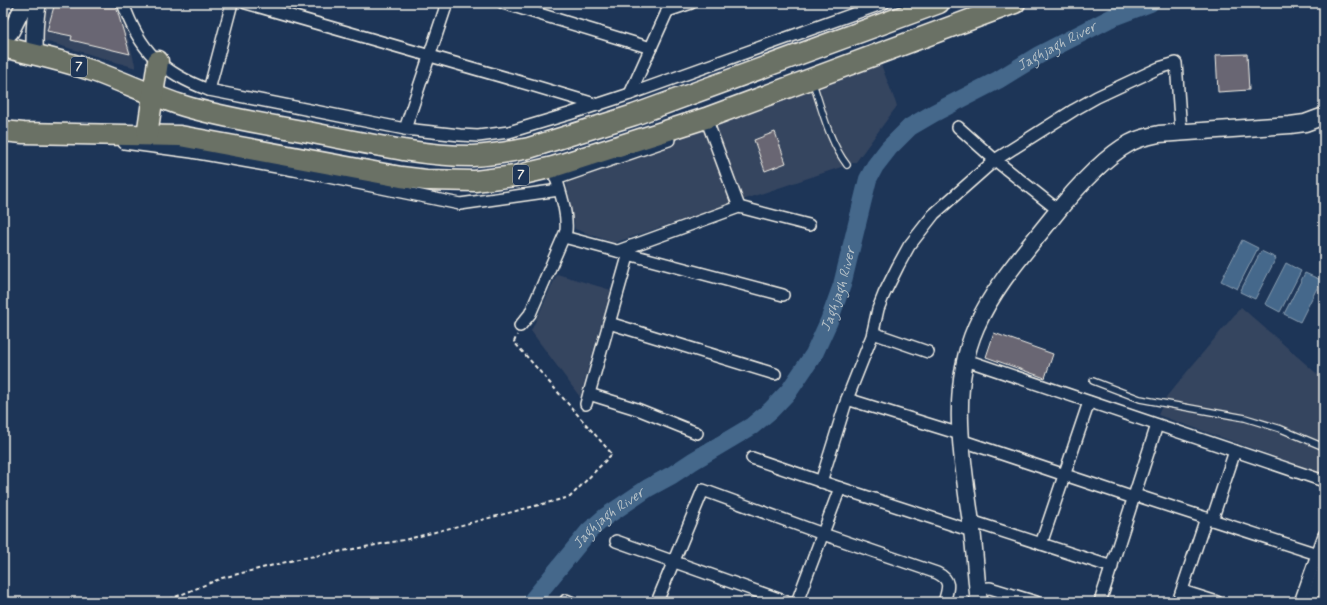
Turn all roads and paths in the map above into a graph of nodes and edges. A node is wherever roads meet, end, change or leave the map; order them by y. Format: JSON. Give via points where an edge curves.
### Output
{"nodes":[{"id":1,"x":25,"y":3,"type":"edge"},
{"id":2,"x":38,"y":3,"type":"edge"},
{"id":3,"x":124,"y":3,"type":"edge"},
{"id":4,"x":232,"y":3,"type":"edge"},
{"id":5,"x":246,"y":3,"type":"edge"},
{"id":6,"x":447,"y":3,"type":"edge"},
{"id":7,"x":503,"y":3,"type":"edge"},
{"id":8,"x":691,"y":3,"type":"edge"},
{"id":9,"x":884,"y":3,"type":"edge"},
{"id":10,"x":939,"y":3,"type":"edge"},
{"id":11,"x":1015,"y":3,"type":"edge"},
{"id":12,"x":669,"y":7,"type":"edge"},
{"id":13,"x":3,"y":39,"type":"edge"},
{"id":14,"x":3,"y":47,"type":"edge"},
{"id":15,"x":651,"y":48,"type":"junction"},
{"id":16,"x":35,"y":54,"type":"junction"},
{"id":17,"x":429,"y":56,"type":"junction"},
{"id":18,"x":158,"y":62,"type":"junction"},
{"id":19,"x":811,"y":79,"type":"junction"},
{"id":20,"x":209,"y":90,"type":"junction"},
{"id":21,"x":630,"y":94,"type":"junction"},
{"id":22,"x":153,"y":95,"type":"junction"},
{"id":23,"x":598,"y":105,"type":"junction"},
{"id":24,"x":1324,"y":116,"type":"edge"},
{"id":25,"x":708,"y":122,"type":"junction"},
{"id":26,"x":958,"y":127,"type":"dead end"},
{"id":27,"x":405,"y":129,"type":"junction"},
{"id":28,"x":3,"y":131,"type":"edge"},
{"id":29,"x":1180,"y":132,"type":"junction"},
{"id":30,"x":146,"y":135,"type":"junction"},
{"id":31,"x":109,"y":142,"type":"dead end"},
{"id":32,"x":996,"y":160,"type":"junction"},
{"id":33,"x":848,"y":165,"type":"dead end"},
{"id":34,"x":556,"y":179,"type":"junction"},
{"id":35,"x":739,"y":207,"type":"junction"},
{"id":36,"x":1058,"y":210,"type":"junction"},
{"id":37,"x":809,"y":225,"type":"dead end"},
{"id":38,"x":564,"y":237,"type":"junction"},
{"id":39,"x":630,"y":250,"type":"junction"},
{"id":40,"x":783,"y":295,"type":"dead end"},
{"id":41,"x":609,"y":323,"type":"junction"},
{"id":42,"x":520,"y":326,"type":"joint"},
{"id":43,"x":873,"y":333,"type":"junction"},
{"id":44,"x":928,"y":352,"type":"dead end"},
{"id":45,"x":966,"y":360,"type":"junction"},
{"id":46,"x":775,"y":374,"type":"dead end"},
{"id":47,"x":1093,"y":381,"type":"dead end"},
{"id":48,"x":847,"y":399,"type":"junction"},
{"id":49,"x":1089,"y":402,"type":"junction"},
{"id":50,"x":1157,"y":424,"type":"junction"},
{"id":51,"x":697,"y":433,"type":"dead end"},
{"id":52,"x":960,"y":437,"type":"junction"},
{"id":53,"x":1324,"y":447,"type":"edge"},
{"id":54,"x":1235,"y":451,"type":"junction"},
{"id":55,"x":752,"y":458,"type":"dead end"},
{"id":56,"x":1065,"y":475,"type":"junction"},
{"id":57,"x":1324,"y":481,"type":"edge"},
{"id":58,"x":821,"y":482,"type":"junction"},
{"id":59,"x":840,"y":488,"type":"junction"},
{"id":60,"x":1134,"y":496,"type":"junction"},
{"id":61,"x":1209,"y":519,"type":"junction"},
{"id":62,"x":971,"y":526,"type":"junction"},
{"id":63,"x":823,"y":534,"type":"junction"},
{"id":64,"x":1324,"y":535,"type":"edge"},
{"id":65,"x":616,"y":542,"type":"dead end"},
{"id":66,"x":1041,"y":544,"type":"junction"},
{"id":67,"x":1317,"y":554,"type":"junction"},
{"id":68,"x":674,"y":562,"type":"junction"},
{"id":69,"x":1324,"y":566,"type":"edge"},
{"id":70,"x":1112,"y":567,"type":"junction"},
{"id":71,"x":1182,"y":591,"type":"junction"},
{"id":72,"x":978,"y":595,"type":"edge"},
{"id":73,"x":163,"y":602,"type":"edge"},
{"id":74,"x":657,"y":602,"type":"edge"},
{"id":75,"x":787,"y":602,"type":"edge"},
{"id":76,"x":797,"y":602,"type":"edge"},
{"id":77,"x":944,"y":602,"type":"edge"},
{"id":78,"x":1036,"y":602,"type":"edge"},
{"id":79,"x":1100,"y":602,"type":"edge"},
{"id":80,"x":1178,"y":602,"type":"edge"},
{"id":81,"x":1217,"y":602,"type":"edge"},
{"id":82,"x":1300,"y":602,"type":"edge"},
{"id":83,"x":1311,"y":602,"type":"edge"}],
"edges":[{"from":1,"to":13,"type":"street"},
{"from":2,"to":16,"type":"street","via":[[34,36]]},
{"from":3,"to":18,"type":"street","via":[[134,30]]},
{"from":4,"to":20,"type":"street"},
{"from":5,"to":17,"type":"street"},
{"from":6,"to":17,"type":"street"},
{"from":7,"to":15,"type":"street"},
{"from":8,"to":12,"type":"street"},
{"from":9,"to":21,"type":"street"},
{"from":10,"to":22,"type":"highway","number":"7","via":[[634,115],[529,148],[474,156],[454,156],[359,142],[199,110]]},
{"from":11,"to":19,"type":"highway","number":"7"},
{"from":12,"to":15,"type":"street"},
{"from":14,"to":16,"type":"highway","number":"7"},
{"from":15,"to":21,"type":"street"},
{"from":16,"to":22,"type":"highway","number":"7","via":[[91,70]]},
{"from":17,"to":23,"type":"street"},
{"from":17,"to":27,"type":"street"},
{"from":18,"to":20,"type":"street","via":[[181,78]]},
{"from":18,"to":22,"type":"highway"},
{"from":19,"to":25,"type":"highway","number":"7"},
{"from":19,"to":33,"type":"lane","via":[[834,142]]},
{"from":20,"to":27,"type":"street"},
{"from":21,"to":23,"type":"street"},
{"from":22,"to":30,"type":"highway"},
{"from":23,"to":27,"type":"street","via":[[493,135],[460,135]]},
{"from":24,"to":29,"type":"street","via":[[1290,125]]},
{"from":25,"to":34,"type":"highway","number":"7"},
{"from":25,"to":35,"type":"street"},
{"from":26,"to":32,"type":"street"},
{"from":28,"to":30,"type":"highway","number":"7"},
{"from":29,"to":32,"type":"street","via":[[1176,63],[1159,68],[1097,97]]},
{"from":29,"to":36,"type":"street","via":[[1140,138],[1130,143],[1103,163]]},
{"from":30,"to":34,"type":"highway","number":"7","via":[[205,140],[353,169],[426,180],[487,180],[515,176]]},
{"from":31,"to":34,"type":"street","via":[[192,152],[294,170],[460,204]]},
{"from":32,"to":36,"type":"street"},
{"from":32,"to":43,"type":"street","via":[[938,210],[920,231],[884,294]]},
{"from":34,"to":38,"type":"street","via":[[567,225]]},
{"from":35,"to":37,"type":"street"},
{"from":35,"to":39,"type":"street"},
{"from":36,"to":45,"type":"street","via":[[992,297],[976,328]]},
{"from":38,"to":39,"type":"street","via":[[618,251]]},
{"from":38,"to":42,"type":"street","via":[[530,314]]},
{"from":39,"to":40,"type":"street"},
{"from":39,"to":41,"type":"street"},
{"from":41,"to":46,"type":"street"},
{"from":41,"to":51,"type":"street","via":[[587,399],[637,409]]},
{"from":42,"to":73,"type":"path","via":[[514,342],[612,454],[570,497],[404,540],[290,561],[222,578]]},
{"from":43,"to":44,"type":"street"},
{"from":43,"to":48,"type":"street"},
{"from":45,"to":49,"type":"street"},
{"from":45,"to":52,"type":"street","via":[[960,407]]},
{"from":47,"to":53,"type":"lane","via":[[1140,399],[1245,418],[1281,429]]},
{"from":48,"to":52,"type":"street"},
{"from":48,"to":58,"type":"street"},
{"from":49,"to":50,"type":"street"},
{"from":49,"to":56,"type":"street"},
{"from":50,"to":54,"type":"street"},
{"from":50,"to":60,"type":"street"},
{"from":52,"to":56,"type":"street"},
{"from":52,"to":62,"type":"street"},
{"from":54,"to":57,"type":"street"},
{"from":54,"to":61,"type":"street"},
{"from":55,"to":58,"type":"street"},
{"from":56,"to":60,"type":"street"},
{"from":56,"to":66,"type":"street"},
{"from":58,"to":59,"type":"street"},
{"from":59,"to":62,"type":"street"},
{"from":59,"to":63,"type":"street"},
{"from":60,"to":61,"type":"street"},
{"from":60,"to":70,"type":"street"},
{"from":61,"to":67,"type":"street"},
{"from":61,"to":71,"type":"street"},
{"from":62,"to":66,"type":"street"},
{"from":62,"to":72,"type":"street"},
{"from":63,"to":68,"type":"street","via":[[704,490]]},
{"from":63,"to":76,"type":"street"},
{"from":63,"to":77,"type":"street","via":[[942,575],[947,581],[948,588]]},
{"from":64,"to":67,"type":"street"},
{"from":65,"to":68,"type":"street"},
{"from":66,"to":70,"type":"street"},
{"from":67,"to":82,"type":"street"},
{"from":68,"to":74,"type":"street"},
{"from":68,"to":75,"type":"street"},
{"from":69,"to":83,"type":"street"},
{"from":70,"to":79,"type":"street"},
{"from":71,"to":80,"type":"street"},
{"from":71,"to":81,"type":"street"},
{"from":72,"to":78,"type":"street","via":[[990,588]]}]}
